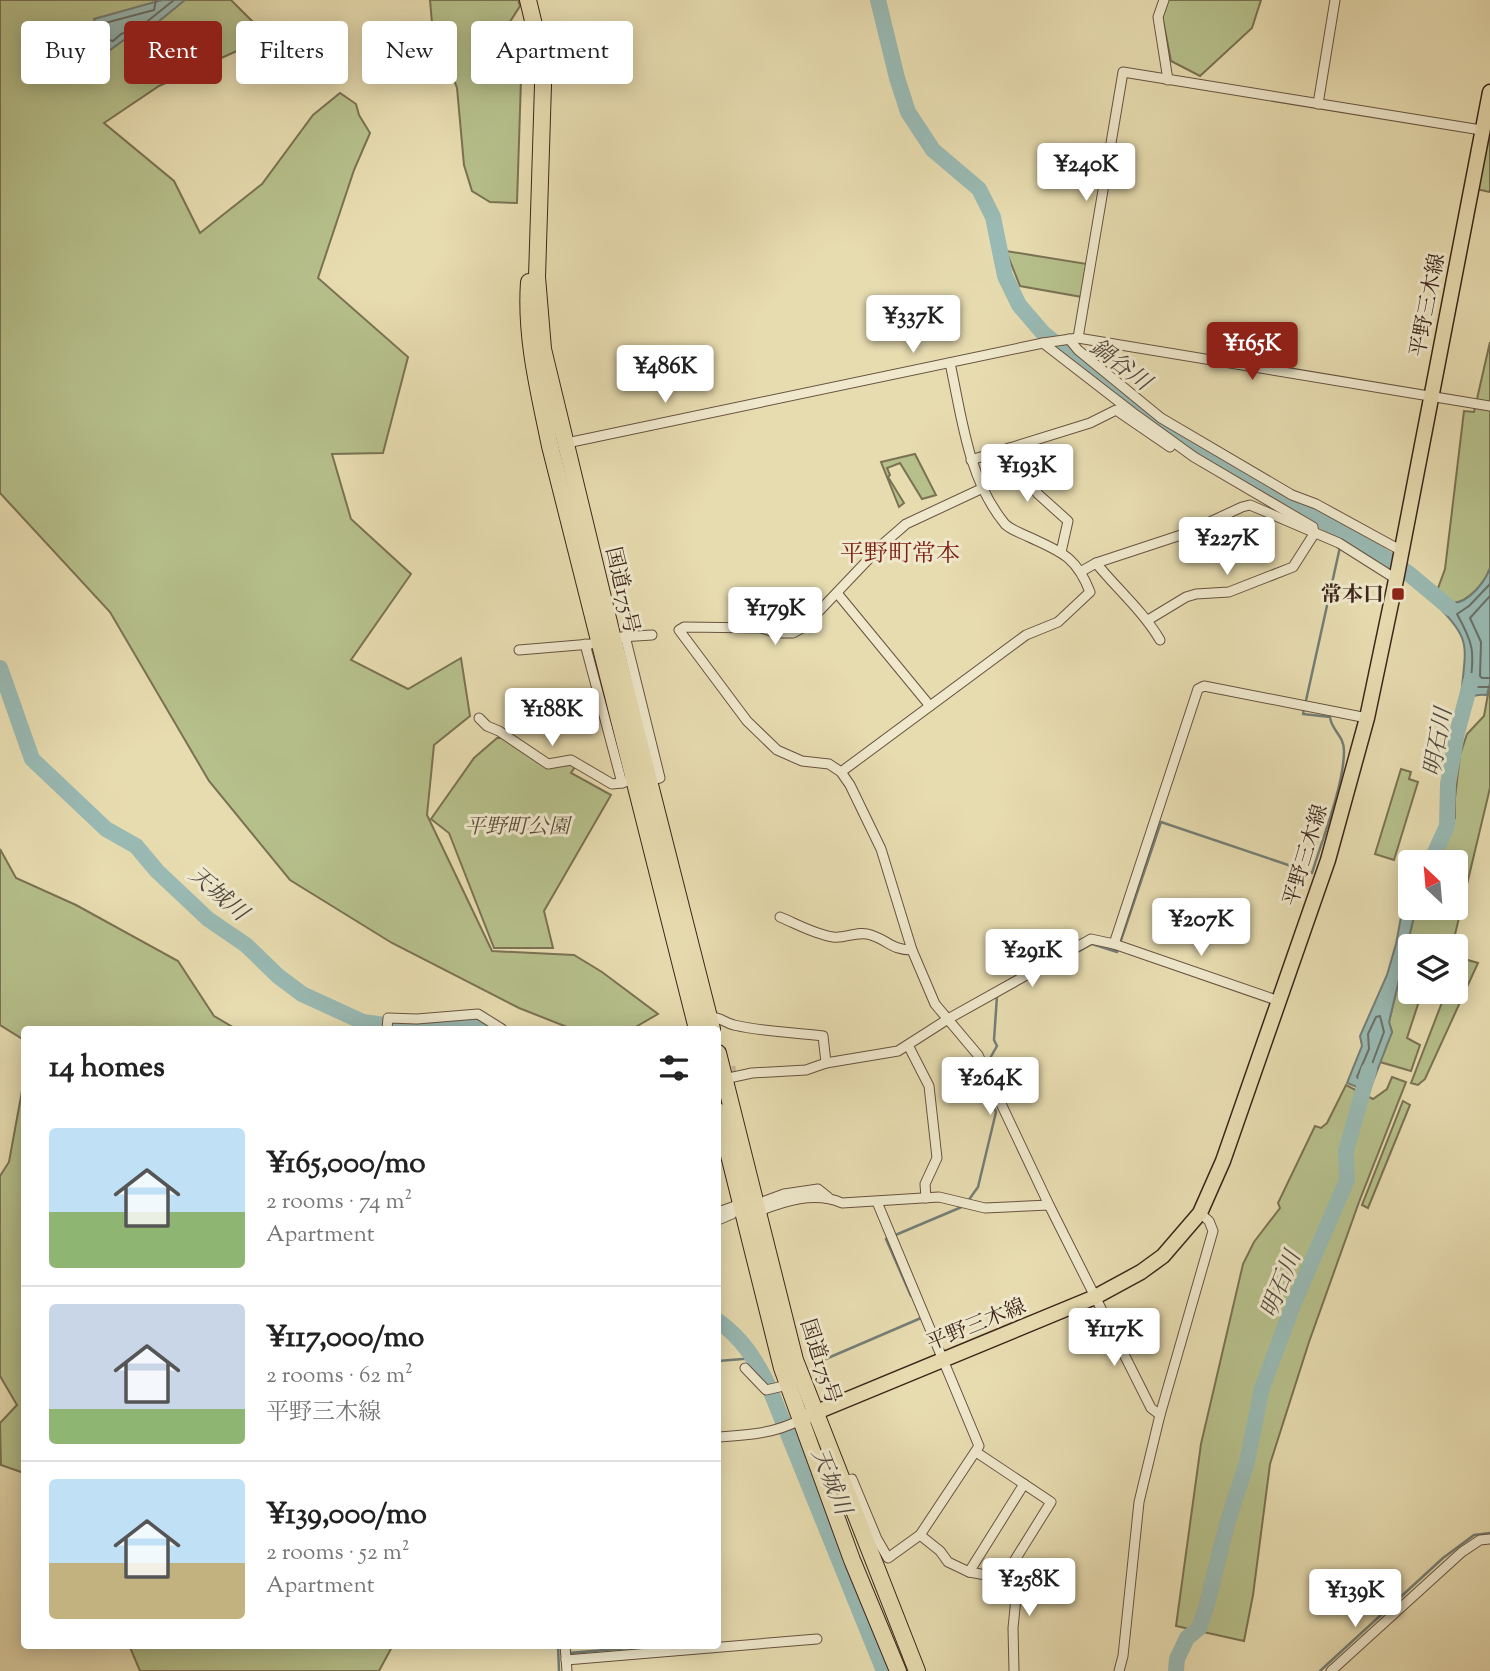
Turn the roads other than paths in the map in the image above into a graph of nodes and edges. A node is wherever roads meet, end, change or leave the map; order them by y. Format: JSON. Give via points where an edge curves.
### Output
{"nodes":[{"id":1,"x":528,"y":0,"type":"edge"},
{"id":2,"x":1164,"y":0,"type":"edge"},
{"id":3,"x":1335,"y":0,"type":"edge"},
{"id":4,"x":1168,"y":80,"type":"junction"},
{"id":5,"x":1490,"y":92,"type":"edge"},
{"id":6,"x":1318,"y":104,"type":"junction"},
{"id":7,"x":1481,"y":130,"type":"junction"},
{"id":8,"x":1073,"y":338,"type":"junction"},
{"id":9,"x":1043,"y":343,"type":"junction"},
{"id":10,"x":950,"y":363,"type":"junction"},
{"id":11,"x":1432,"y":397,"type":"junction"},
{"id":12,"x":1490,"y":407,"type":"edge"},
{"id":13,"x":1204,"y":444,"type":"junction"},
{"id":14,"x":557,"y":445,"type":"junction"},
{"id":15,"x":1009,"y":448,"type":"junction"},
{"id":16,"x":1195,"y":457,"type":"junction"},
{"id":17,"x":971,"y":460,"type":"junction"},
{"id":18,"x":983,"y":488,"type":"junction"},
{"id":19,"x":1314,"y":534,"type":"junction"},
{"id":20,"x":1061,"y":552,"type":"junction"},
{"id":21,"x":1401,"y":553,"type":"junction"},
{"id":22,"x":1096,"y":563,"type":"junction"},
{"id":23,"x":1082,"y":571,"type":"junction"},
{"id":24,"x":1396,"y":577,"type":"junction"},
{"id":25,"x":837,"y":593,"type":"junction"},
{"id":26,"x":1148,"y":620,"type":"junction"},
{"id":27,"x":652,"y":635,"type":"dead end"},
{"id":28,"x":1160,"y":640,"type":"dead end"},
{"id":29,"x":606,"y":641,"type":"junction"},
{"id":30,"x":519,"y":650,"type":"dead end"},
{"id":31,"x":930,"y":706,"type":"junction"},
{"id":32,"x":479,"y":718,"type":"dead end"},
{"id":33,"x":1367,"y":718,"type":"junction"},
{"id":34,"x":841,"y":772,"type":"junction"},
{"id":35,"x":635,"y":781,"type":"junction"},
{"id":36,"x":780,"y":916,"type":"dead end"},
{"id":37,"x":1114,"y":944,"type":"junction"},
{"id":38,"x":912,"y":950,"type":"junction"},
{"id":39,"x":1279,"y":1001,"type":"junction"},
{"id":40,"x":948,"y":1019,"type":"junction"},
{"id":41,"x":706,"y":1025,"type":"edge"},
{"id":42,"x":387,"y":1026,"type":"edge"},
{"id":43,"x":497,"y":1026,"type":"edge"},
{"id":44,"x":908,"y":1045,"type":"junction"},
{"id":45,"x":721,"y":1058,"type":"edge"},
{"id":46,"x":826,"y":1063,"type":"junction"},
{"id":47,"x":790,"y":1070,"type":"junction"},
{"id":48,"x":730,"y":1074,"type":"junction"},
{"id":49,"x":721,"y":1127,"type":"edge"},
{"id":50,"x":926,"y":1198,"type":"junction"},
{"id":51,"x":877,"y":1202,"type":"junction"},
{"id":52,"x":1049,"y":1205,"type":"junction"},
{"id":53,"x":761,"y":1207,"type":"junction"},
{"id":54,"x":736,"y":1209,"type":"junction"},
{"id":55,"x":721,"y":1212,"type":"edge"},
{"id":56,"x":1200,"y":1213,"type":"junction"},
{"id":57,"x":721,"y":1218,"type":"edge"},
{"id":58,"x":1095,"y":1297,"type":"junction"},
{"id":59,"x":943,"y":1360,"type":"junction"},
{"id":60,"x":745,"y":1368,"type":"dead end"},
{"id":61,"x":788,"y":1385,"type":"junction"},
{"id":62,"x":1160,"y":1415,"type":"junction"},
{"id":63,"x":808,"y":1416,"type":"junction"},
{"id":64,"x":721,"y":1437,"type":"edge"},
{"id":65,"x":976,"y":1452,"type":"junction"},
{"id":66,"x":844,"y":1481,"type":"junction"},
{"id":67,"x":1024,"y":1484,"type":"junction"},
{"id":68,"x":920,"y":1535,"type":"junction"},
{"id":69,"x":1490,"y":1539,"type":"edge"},
{"id":70,"x":969,"y":1572,"type":"junction"},
{"id":71,"x":1009,"y":1579,"type":"junction"},
{"id":72,"x":817,"y":1639,"type":"dead end"},
{"id":73,"x":721,"y":1647,"type":"edge"},
{"id":74,"x":565,"y":1649,"type":"edge"},
{"id":75,"x":697,"y":1649,"type":"edge"},
{"id":76,"x":566,"y":1660,"type":"junction"},
{"id":77,"x":567,"y":1671,"type":"edge"},
{"id":78,"x":898,"y":1671,"type":"edge"},
{"id":79,"x":917,"y":1671,"type":"edge"},
{"id":80,"x":1014,"y":1671,"type":"edge"},
{"id":81,"x":1119,"y":1671,"type":"edge"},
{"id":82,"x":1331,"y":1671,"type":"edge"}],
"edges":[{"from":1,"to":14,"type":"highway","name":"国道175号","via":[[543,85],[528,320],[531,351]]},
{"from":2,"to":4,"type":"street","via":[[1158,17]]},
{"from":3,"to":6,"type":"street"},
{"from":4,"to":6,"type":"street"},
{"from":4,"to":8,"type":"street","via":[[1123,72]]},
{"from":5,"to":7,"type":"main road","name":"平野三木線"},
{"from":6,"to":7,"type":"street"},
{"from":7,"to":11,"type":"main road","name":"平野三木線"},
{"from":8,"to":9,"type":"street"},
{"from":8,"to":11,"type":"street"},
{"from":8,"to":13,"type":"street","via":[[1078,350],[1161,418]]},
{"from":9,"to":10,"type":"street"},
{"from":9,"to":16,"type":"street"},
{"from":10,"to":14,"type":"street"},
{"from":10,"to":17,"type":"street"},
{"from":11,"to":12,"type":"street"},
{"from":11,"to":21,"type":"main road","name":"平野三木線"},
{"from":13,"to":16,"type":"street"},
{"from":13,"to":21,"type":"street"},
{"from":14,"to":29,"type":"highway","name":"国道175号"},
{"from":15,"to":16,"type":"street","via":[[1090,423],[1116,410],[1181,455]]},
{"from":15,"to":17,"type":"street"},
{"from":15,"to":20,"type":"street","via":[[1038,494],[1068,521]]},
{"from":16,"to":19,"type":"street","via":[[1313,527]]},
{"from":17,"to":18,"type":"street"},
{"from":18,"to":20,"type":"street","via":[[1007,526]]},
{"from":18,"to":25,"type":"street","via":[[906,524]]},
{"from":19,"to":22,"type":"street","via":[[1250,505],[1184,534]]},
{"from":19,"to":24,"type":"street","via":[[1339,543]]},
{"from":19,"to":26,"type":"street","via":[[1293,567],[1229,592],[1186,597]]},
{"from":20,"to":23,"type":"street"},
{"from":21,"to":24,"type":"main road","name":"平野三木線"},
{"from":22,"to":23,"type":"street"},
{"from":22,"to":26,"type":"street"},
{"from":23,"to":31,"type":"street","via":[[1090,592],[1058,622],[1026,635]]},
{"from":24,"to":33,"type":"main road","name":"平野三木線"},
{"from":25,"to":31,"type":"street"},
{"from":25,"to":34,"type":"street","via":[[793,633],[761,628],[679,630],[747,721],[777,750],[802,761],[829,764]]},
{"from":26,"to":28,"type":"street"},
{"from":27,"to":29,"type":"street"},
{"from":29,"to":30,"type":"street"},
{"from":29,"to":35,"type":"highway","name":"国道175号"},
{"from":29,"to":35,"type":"street","via":[[660,778]]},
{"from":31,"to":34,"type":"street"},
{"from":32,"to":35,"type":"street","via":[[548,764],[571,760],[612,784]]},
{"from":33,"to":37,"type":"street","via":[[1204,685],[1198,689]]},
{"from":33,"to":39,"type":"main road","name":"平野三木線","via":[[1328,860]]},
{"from":34,"to":38,"type":"street","via":[[881,849]]},
{"from":35,"to":41,"type":"highway","name":"国道175号"},
{"from":36,"to":38,"type":"street","via":[[815,932],[836,937],[871,935],[899,950]]},
{"from":37,"to":39,"type":"street"},
{"from":37,"to":40,"type":"street","via":[[1091,939]]},
{"from":38,"to":40,"type":"street","via":[[935,1004]]},
{"from":39,"to":56,"type":"main road","name":"平野三木線"},
{"from":40,"to":44,"type":"street"},
{"from":40,"to":52,"type":"street","via":[[978,1055]]},
{"from":41,"to":46,"type":"street","via":[[717,1016],[731,1025],[765,1032],[824,1036]]},
{"from":42,"to":43,"type":"street","via":[[388,1018],[478,1014]]},
{"from":44,"to":46,"type":"street","via":[[898,1052]]},
{"from":44,"to":50,"type":"street","via":[[929,1086],[937,1158],[925,1184]]},
{"from":45,"to":48,"type":"highway","name":"国道175号"},
{"from":46,"to":47,"type":"street"},
{"from":47,"to":48,"type":"street"},
{"from":47,"to":48,"type":"street","via":[[776,1064]]},
{"from":48,"to":53,"type":"highway","name":"国道175号"},
{"from":49,"to":54,"type":"highway","name":"国道175号"},
{"from":50,"to":51,"type":"street"},
{"from":50,"to":52,"type":"street","via":[[985,1208]]},
{"from":51,"to":53,"type":"street","via":[[842,1203],[828,1197]]},
{"from":51,"to":59,"type":"street"},
{"from":52,"to":58,"type":"street"},
{"from":53,"to":63,"type":"highway","name":"国道175号"},
{"from":54,"to":55,"type":"street"},
{"from":54,"to":57,"type":"street"},
{"from":54,"to":61,"type":"highway","name":"国道175号"},
{"from":56,"to":58,"type":"main road","name":"平野三木線","via":[[1163,1256]]},
{"from":56,"to":62,"type":"street","via":[[1213,1231]]},
{"from":58,"to":59,"type":"main road","name":"平野三木線"},
{"from":58,"to":62,"type":"street","via":[[1152,1408]]},
{"from":59,"to":63,"type":"main road","name":"平野三木線"},
{"from":59,"to":65,"type":"street","via":[[979,1446]]},
{"from":60,"to":61,"type":"street","via":[[766,1390]]},
{"from":61,"to":63,"type":"highway","name":"国道175号"},
{"from":62,"to":81,"type":"street","via":[[1139,1502]]},
{"from":63,"to":64,"type":"street","via":[[781,1430]]},
{"from":63,"to":66,"type":"highway","name":"国道175号"},
{"from":63,"to":78,"type":"highway","name":"国道175号","via":[[852,1560]]},
{"from":65,"to":67,"type":"street"},
{"from":65,"to":68,"type":"street"},
{"from":66,"to":68,"type":"street","via":[[852,1479],[888,1559]]},
{"from":66,"to":79,"type":"highway","name":"国道175号"},
{"from":67,"to":70,"type":"street"},
{"from":67,"to":71,"type":"street","via":[[1051,1502],[1008,1571]]},
{"from":68,"to":70,"type":"street","via":[[948,1562]]},
{"from":69,"to":82,"type":"street","via":[[1462,1552]]},
{"from":70,"to":71,"type":"street"},
{"from":71,"to":80,"type":"street","via":[[1017,1588]]},
{"from":72,"to":73,"type":"street"},
{"from":74,"to":76,"type":"street"},
{"from":75,"to":76,"type":"street"},
{"from":76,"to":77,"type":"street"}]}
